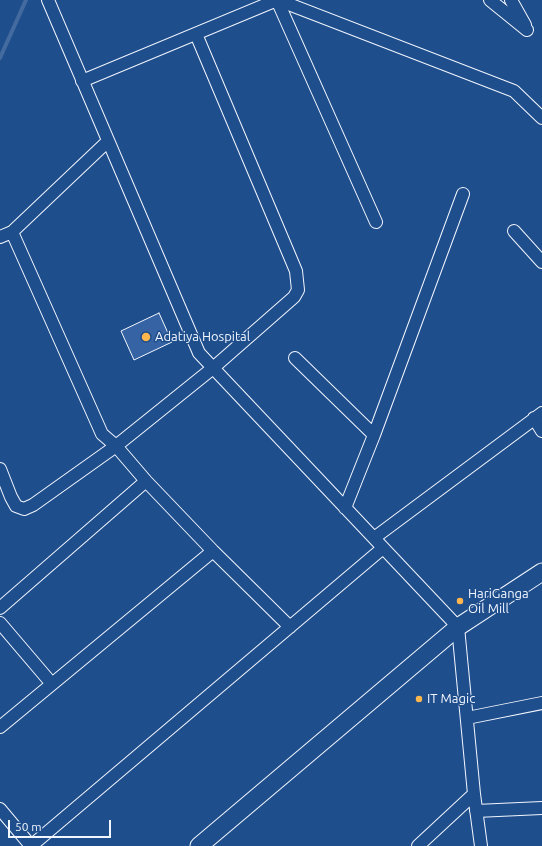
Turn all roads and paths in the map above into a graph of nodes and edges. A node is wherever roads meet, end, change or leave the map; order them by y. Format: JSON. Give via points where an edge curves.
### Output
{"nodes":[{"id":1,"x":48,"y":0,"type":"edge"},
{"id":2,"x":277,"y":0,"type":"edge"},
{"id":3,"x":490,"y":0,"type":"edge"},
{"id":4,"x":511,"y":0,"type":"edge"},
{"id":5,"x":196,"y":34,"type":"junction"},
{"id":6,"x":82,"y":81,"type":"junction"},
{"id":7,"x":542,"y":118,"type":"edge"},
{"id":8,"x":108,"y":141,"type":"junction"},
{"id":9,"x":463,"y":194,"type":"dead end"},
{"id":10,"x":376,"y":222,"type":"dead end"},
{"id":11,"x":514,"y":231,"type":"dead end"},
{"id":12,"x":12,"y":232,"type":"junction"},
{"id":13,"x":0,"y":237,"type":"edge"},
{"id":14,"x":542,"y":262,"type":"edge"},
{"id":15,"x":295,"y":358,"type":"dead end"},
{"id":16,"x":213,"y":368,"type":"junction"},
{"id":17,"x":538,"y":416,"type":"edge"},
{"id":18,"x":542,"y":431,"type":"edge"},
{"id":19,"x":374,"y":436,"type":"junction"},
{"id":20,"x":116,"y":446,"type":"junction"},
{"id":21,"x":0,"y":469,"type":"edge"},
{"id":22,"x":146,"y":481,"type":"junction"},
{"id":23,"x":345,"y":508,"type":"junction"},
{"id":24,"x":374,"y":538,"type":"junction"},
{"id":25,"x":383,"y":548,"type":"junction"},
{"id":26,"x":213,"y":551,"type":"junction"},
{"id":27,"x":542,"y":572,"type":"edge"},
{"id":28,"x":0,"y":608,"type":"edge"},
{"id":29,"x":0,"y":623,"type":"edge"},
{"id":30,"x":290,"y":627,"type":"junction"},
{"id":31,"x":458,"y":627,"type":"junction"},
{"id":32,"x":52,"y":684,"type":"junction"},
{"id":33,"x":542,"y":703,"type":"edge"},
{"id":34,"x":467,"y":718,"type":"junction"},
{"id":35,"x":0,"y":727,"type":"edge"},
{"id":36,"x":474,"y":794,"type":"junction"},
{"id":37,"x":542,"y":808,"type":"edge"},
{"id":38,"x":0,"y":809,"type":"edge"},
{"id":39,"x":476,"y":811,"type":"junction"},
{"id":40,"x":31,"y":846,"type":"edge"},
{"id":41,"x":199,"y":846,"type":"edge"},
{"id":42,"x":418,"y":846,"type":"edge"},
{"id":43,"x":481,"y":846,"type":"edge"}],
"edges":[{"from":1,"to":6,"type":"street"},
{"from":2,"to":5,"type":"street"},
{"from":2,"to":7,"type":"street","via":[[514,91]]},
{"from":2,"to":10,"type":"street"},
{"from":3,"to":4,"type":"street","via":[[527,30]]},
{"from":5,"to":6,"type":"street"},
{"from":5,"to":16,"type":"street","via":[[296,271],[298,282],[298,290],[294,297]]},
{"from":6,"to":8,"type":"street"},
{"from":8,"to":12,"type":"street"},
{"from":8,"to":16,"type":"street","via":[[199,354]]},
{"from":9,"to":19,"type":"street"},
{"from":11,"to":14,"type":"street"},
{"from":12,"to":13,"type":"street"},
{"from":12,"to":20,"type":"street","via":[[102,434]]},
{"from":15,"to":19,"type":"street"},
{"from":16,"to":20,"type":"street"},
{"from":16,"to":23,"type":"street"},
{"from":17,"to":18,"type":"street"},
{"from":17,"to":24,"type":"street"},
{"from":19,"to":23,"type":"street"},
{"from":20,"to":21,"type":"street","via":[[24,509],[16,506]]},
{"from":20,"to":22,"type":"street"},
{"from":22,"to":26,"type":"street"},
{"from":22,"to":28,"type":"street"},
{"from":23,"to":24,"type":"street"},
{"from":24,"to":25,"type":"street"},
{"from":25,"to":30,"type":"street"},
{"from":25,"to":31,"type":"street"},
{"from":26,"to":30,"type":"street"},
{"from":26,"to":32,"type":"street"},
{"from":27,"to":31,"type":"street"},
{"from":29,"to":32,"type":"street"},
{"from":30,"to":40,"type":"street"},
{"from":31,"to":34,"type":"street"},
{"from":31,"to":41,"type":"street"},
{"from":32,"to":35,"type":"street"},
{"from":33,"to":34,"type":"street"},
{"from":34,"to":36,"type":"street"},
{"from":36,"to":39,"type":"street"},
{"from":36,"to":42,"type":"street"},
{"from":37,"to":39,"type":"street"},
{"from":38,"to":40,"type":"street"},
{"from":39,"to":43,"type":"street"}]}
